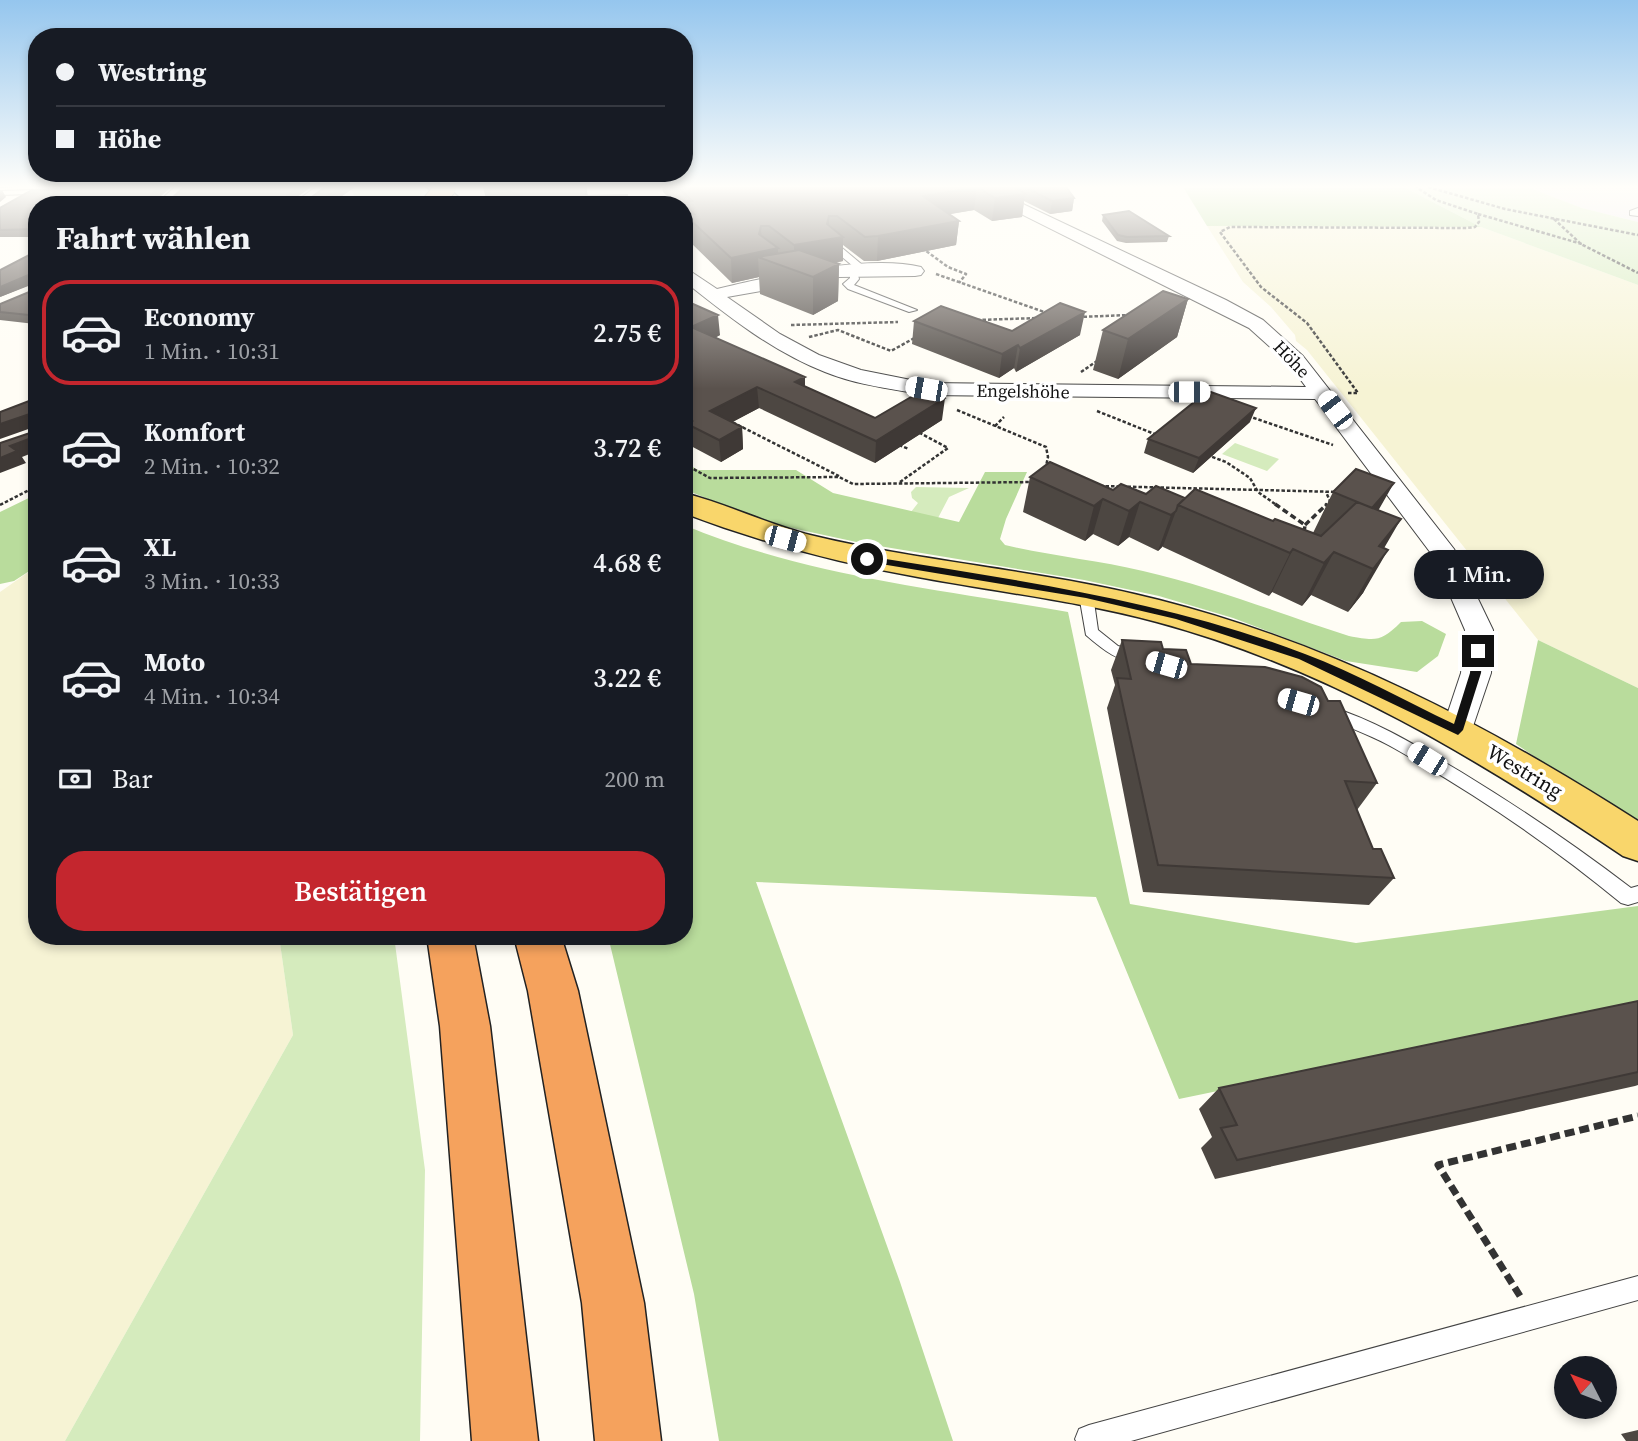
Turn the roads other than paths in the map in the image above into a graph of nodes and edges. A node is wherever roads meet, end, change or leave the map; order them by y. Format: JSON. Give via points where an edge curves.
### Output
{"nodes":[{"id":1,"x":842,"y":254,"type":"edge"},
{"id":2,"x":1116,"y":254,"type":"edge"},
{"id":3,"x":858,"y":271,"type":"junction"},
{"id":4,"x":915,"y":271,"type":"road end"},
{"id":5,"x":797,"y":274,"type":"junction"},
{"id":6,"x":693,"y":279,"type":"edge"},
{"id":7,"x":839,"y":285,"type":"edge"},
{"id":8,"x":714,"y":295,"type":"junction"},
{"id":9,"x":912,"y":310,"type":"dead end"},
{"id":10,"x":1322,"y":393,"type":"junction"},
{"id":11,"x":693,"y":505,"type":"edge"},
{"id":12,"x":1086,"y":595,"type":"junction"},
{"id":13,"x":1153,"y":661,"type":"edge"},
{"id":14,"x":1311,"y":706,"type":"edge"},
{"id":15,"x":1458,"y":730,"type":"junction"},
{"id":16,"x":1638,"y":843,"type":"edge"},
{"id":17,"x":1633,"y":895,"type":"edge"},
{"id":18,"x":452,"y":945,"type":"edge"},
{"id":19,"x":540,"y":945,"type":"edge"},
{"id":20,"x":1638,"y":1288,"type":"edge"},
{"id":21,"x":505,"y":1441,"type":"edge"},
{"id":22,"x":628,"y":1441,"type":"edge"},
{"id":23,"x":1090,"y":1441,"type":"edge"}],
"edges":[{"from":1,"to":3,"type":"lane"},
{"from":2,"to":10,"type":"street","name":"Höhe","via":[[1256,324],[1296,360]]},
{"from":3,"to":4,"type":"street"},
{"from":3,"to":5,"type":"street"},
{"from":3,"to":9,"type":"lane","via":[[847,284],[851,287]]},
{"from":5,"to":7,"type":"lane"},
{"from":5,"to":8,"type":"street"},
{"from":6,"to":8,"type":"street","name":"Engelshöhe"},
{"from":8,"to":10,"type":"street","name":"Engelshöhe","via":[[807,357],[865,378],[935,389]]},
{"from":10,"to":15,"type":"street","name":"Höhe","via":[[1446,555],[1479,630],[1476,673]]},
{"from":11,"to":12,"type":"main road","name":"Westring","via":[[764,533],[826,550]]},
{"from":12,"to":13,"type":"lane","via":[[1091,632],[1113,650]]},
{"from":12,"to":15,"type":"main road","name":"Westring","via":[[1158,610],[1277,648]]},
{"from":14,"to":17,"type":"lane","via":[[1404,745]]},
{"from":15,"to":16,"type":"main road","name":"Westring"},
{"from":18,"to":21,"type":"highway","via":[[465,1026]]},
{"from":19,"to":22,"type":"highway","via":[[553,991],[613,1303]]},
{"from":20,"to":23,"type":"lane"}]}
